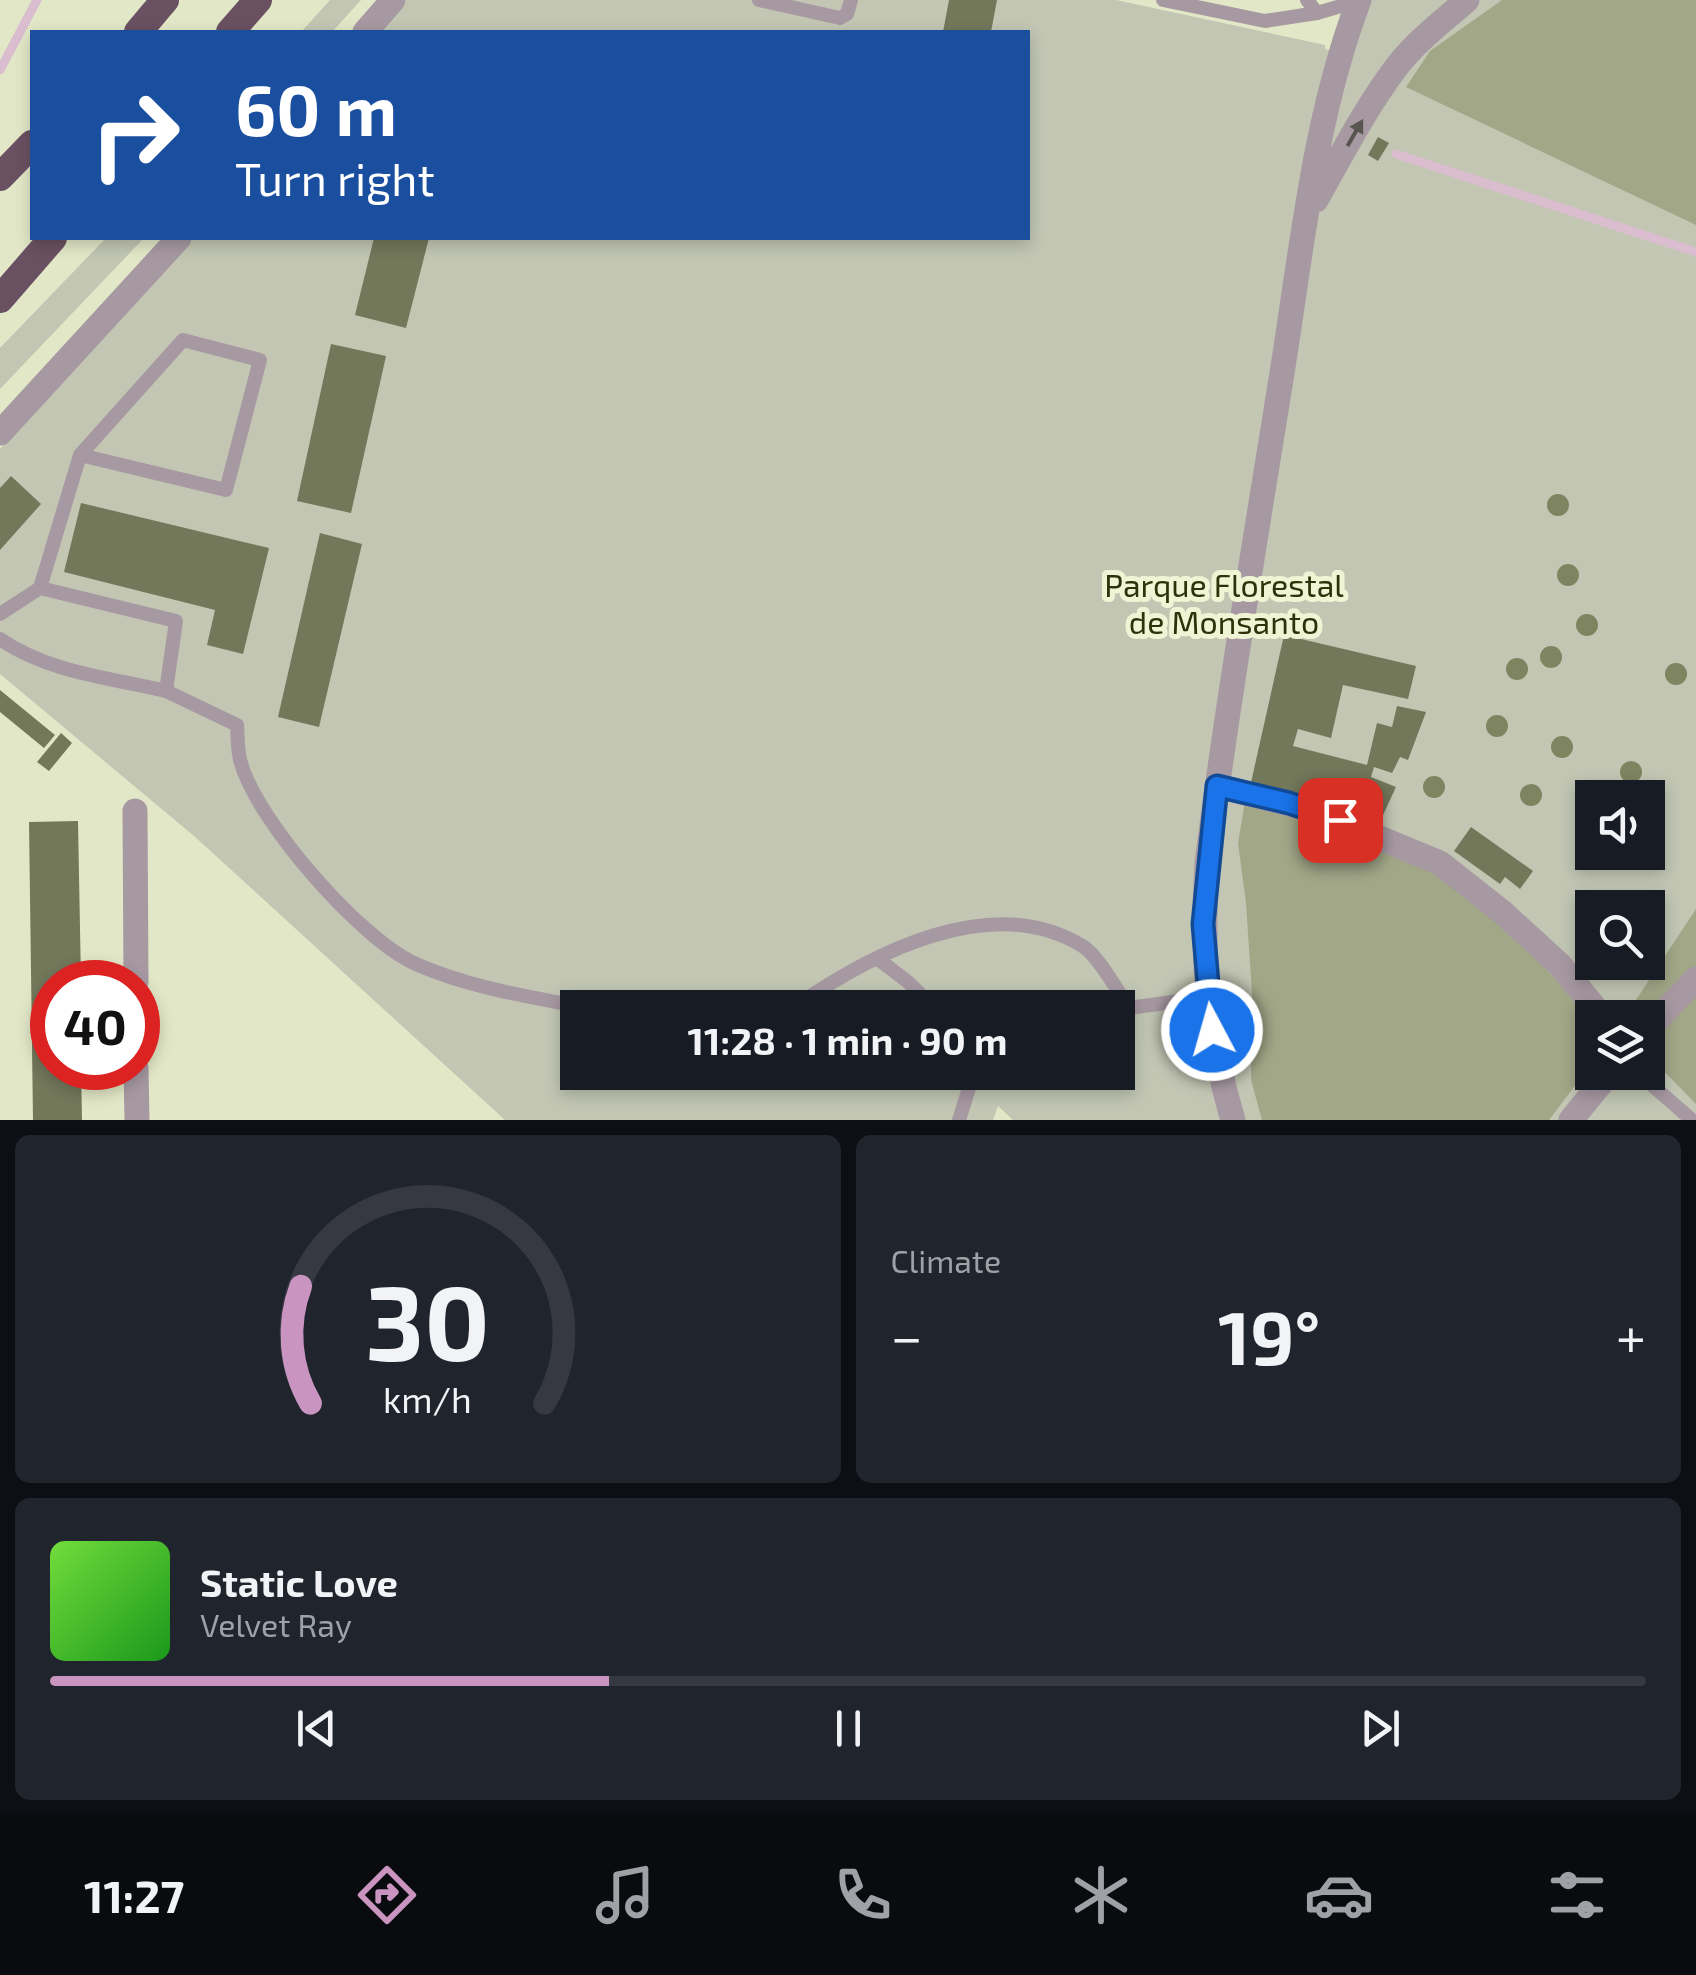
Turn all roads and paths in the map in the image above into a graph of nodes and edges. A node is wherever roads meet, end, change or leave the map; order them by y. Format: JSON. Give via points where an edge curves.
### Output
{"nodes":[{"id":1,"x":149,"y":0,"type":"edge"},
{"id":2,"x":165,"y":0,"type":"edge"},
{"id":3,"x":258,"y":0,"type":"edge"},
{"id":4,"x":393,"y":0,"type":"edge"},
{"id":5,"x":759,"y":0,"type":"edge"},
{"id":6,"x":851,"y":0,"type":"edge"},
{"id":7,"x":1164,"y":0,"type":"edge"},
{"id":8,"x":1467,"y":0,"type":"edge"},
{"id":9,"x":1358,"y":1,"type":"edge"},
{"id":10,"x":1308,"y":4,"type":"edge"},
{"id":11,"x":137,"y":30,"type":"edge"},
{"id":12,"x":138,"y":30,"type":"edge"},
{"id":13,"x":232,"y":30,"type":"edge"},
{"id":14,"x":367,"y":30,"type":"edge"},
{"id":15,"x":30,"y":146,"type":"edge"},
{"id":16,"x":0,"y":178,"type":"edge"},
{"id":17,"x":1306,"y":218,"type":"junction"},
{"id":18,"x":51,"y":240,"type":"edge"},
{"id":19,"x":178,"y":240,"type":"edge"},
{"id":20,"x":0,"y":298,"type":"edge"},
{"id":21,"x":0,"y":433,"type":"edge"},
{"id":22,"x":80,"y":455,"type":"junction"},
{"id":23,"x":40,"y":588,"type":"junction"},
{"id":24,"x":0,"y":614,"type":"edge"},
{"id":25,"x":0,"y":639,"type":"edge"},
{"id":26,"x":166,"y":691,"type":"junction"},
{"id":27,"x":1217,"y":786,"type":"junction"},
{"id":28,"x":134,"y":811,"type":"dead end"},
{"id":29,"x":878,"y":959,"type":"junction"},
{"id":30,"x":136,"y":960,"type":"edge"},
{"id":31,"x":1696,"y":978,"type":"edge"},
{"id":32,"x":818,"y":990,"type":"edge"},
{"id":33,"x":916,"y":990,"type":"edge"},
{"id":34,"x":1208,"y":997,"type":"junction"},
{"id":35,"x":1588,"y":1000,"type":"edge"},
{"id":36,"x":560,"y":1003,"type":"edge"},
{"id":37,"x":1665,"y":1011,"type":"edge"},
{"id":38,"x":136,"y":1090,"type":"edge"},
{"id":39,"x":968,"y":1090,"type":"edge"},
{"id":40,"x":1595,"y":1090,"type":"edge"},
{"id":41,"x":1658,"y":1090,"type":"edge"},
{"id":42,"x":137,"y":1120,"type":"edge"},
{"id":43,"x":959,"y":1120,"type":"edge"},
{"id":44,"x":1233,"y":1120,"type":"edge"},
{"id":45,"x":1571,"y":1120,"type":"edge"},
{"id":46,"x":1692,"y":1120,"type":"edge"}],
"edges":[{"from":1,"to":11,"type":"highway"},
{"from":2,"to":12,"type":"highway"},
{"from":3,"to":13,"type":"highway"},
{"from":4,"to":14,"type":"street"},
{"from":5,"to":6,"type":"lane","via":[[840,18]]},
{"from":7,"to":10,"type":"lane","via":[[1265,21]]},
{"from":17,"to":8,"type":"street","one_way":true,"via":[[1400,63]]},
{"from":9,"to":10,"type":"lane"},
{"from":9,"to":17,"type":"street","via":[[1328,97]]},
{"from":15,"to":16,"type":"highway"},
{"from":17,"to":27,"type":"street"},
{"from":18,"to":20,"type":"highway"},
{"from":19,"to":21,"type":"street"},
{"from":22,"to":22,"type":"lane","via":[[226,490],[260,360],[182,340]]},
{"from":22,"to":23,"type":"lane"},
{"from":23,"to":24,"type":"lane"},
{"from":23,"to":26,"type":"lane","via":[[176,621]]},
{"from":25,"to":26,"type":"lane","via":[[59,667]]},
{"from":26,"to":36,"type":"lane","via":[[237,725],[240,763],[267,818],[364,928],[414,963]]},
{"from":27,"to":34,"type":"street","via":[[1203,924]]},
{"from":27,"to":35,"type":"street","via":[[1312,810],[1440,863],[1502,911]]},
{"from":28,"to":30,"type":"street"},
{"from":29,"to":32,"type":"lane"},
{"from":29,"to":33,"type":"lane"},
{"from":29,"to":34,"type":"lane","via":[[964,928],[1009,924],[1051,930],[1088,949],[1129,1008]]},
{"from":31,"to":37,"type":"street"},
{"from":34,"to":44,"type":"street","via":[[1216,1063]]},
{"from":38,"to":42,"type":"street"},
{"from":39,"to":43,"type":"lane"},
{"from":40,"to":45,"type":"street"},
{"from":41,"to":46,"type":"lane"}]}
